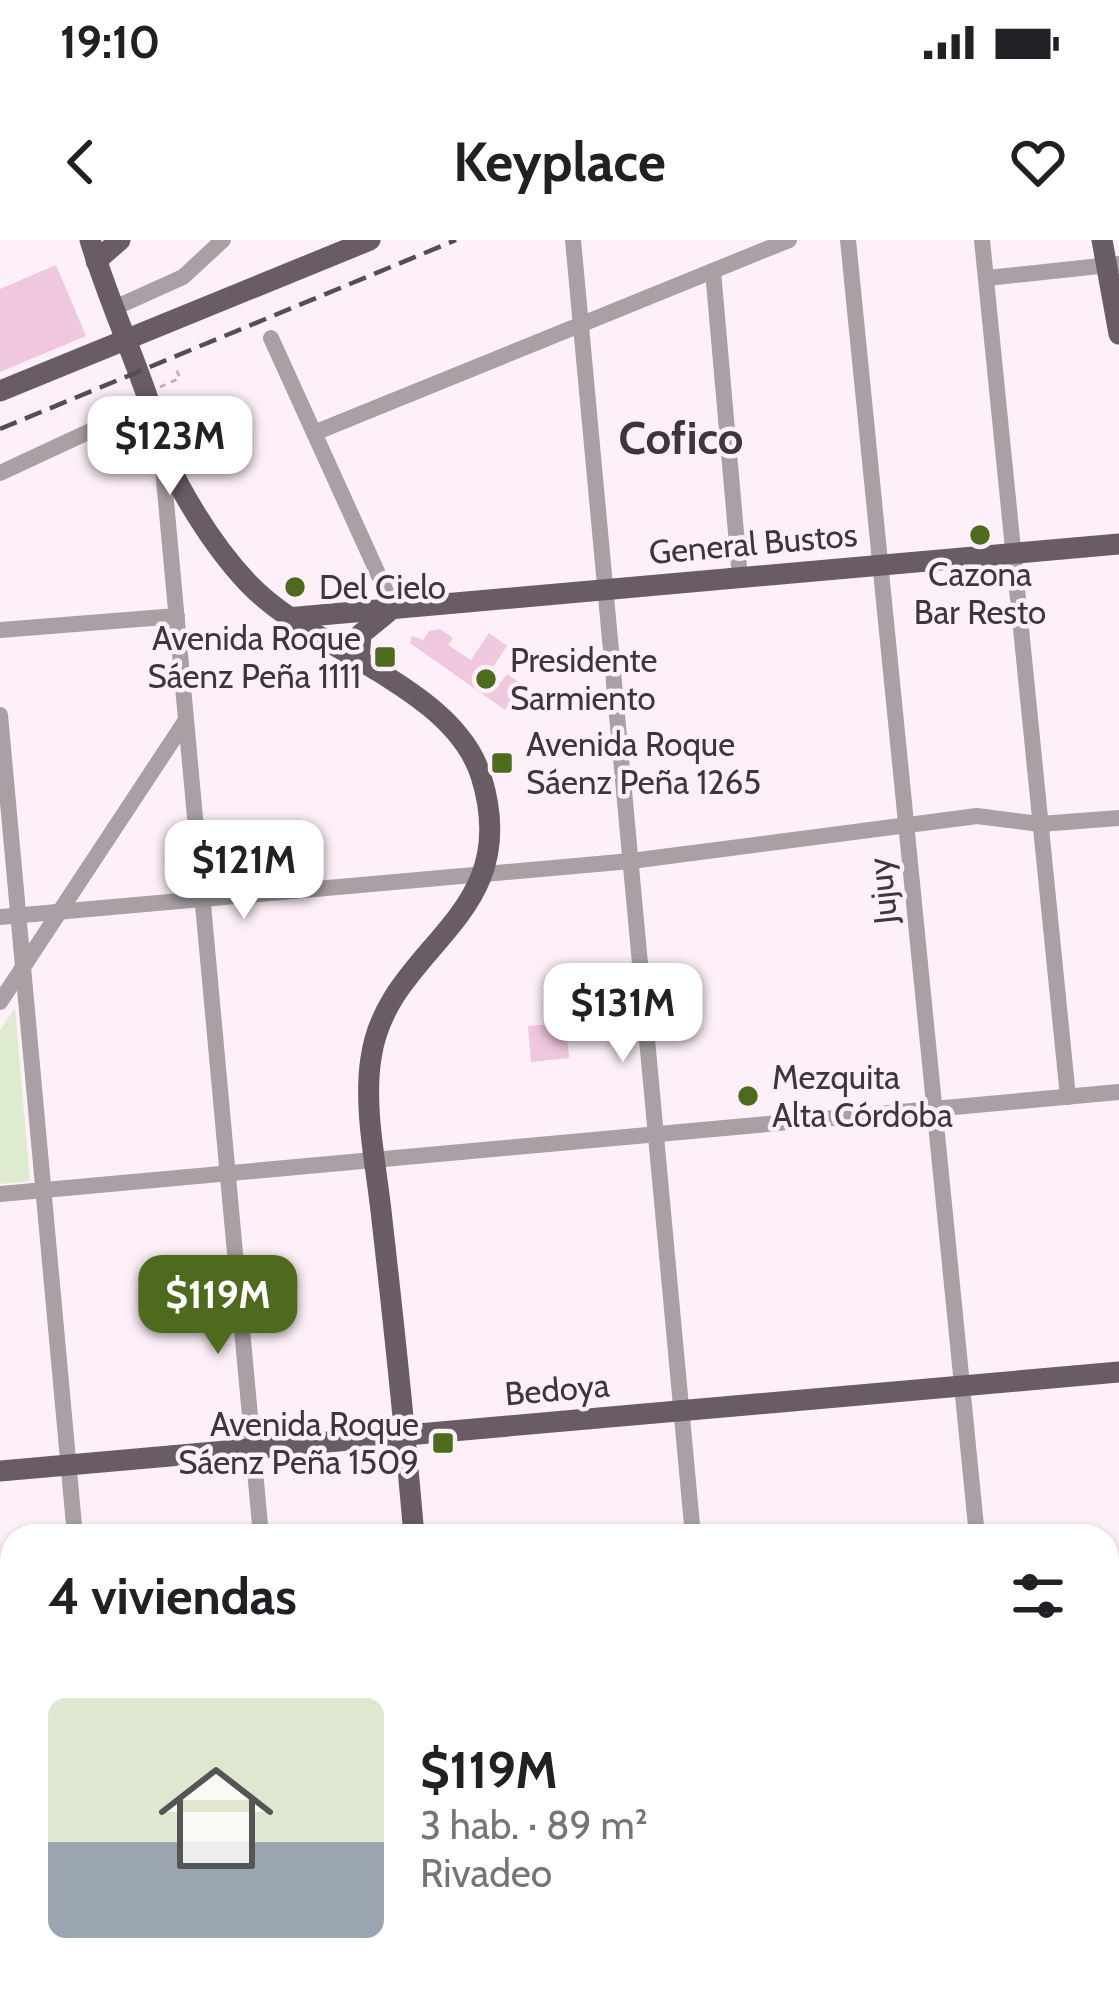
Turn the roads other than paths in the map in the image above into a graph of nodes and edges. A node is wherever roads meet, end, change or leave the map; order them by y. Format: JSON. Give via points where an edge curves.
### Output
{"nodes":[{"id":1,"x":120,"y":240,"type":"edge"},
{"id":2,"x":223,"y":240,"type":"edge"},
{"id":3,"x":370,"y":240,"type":"edge"},
{"id":4,"x":573,"y":240,"type":"edge"},
{"id":5,"x":789,"y":240,"type":"edge"},
{"id":6,"x":848,"y":240,"type":"edge"},
{"id":7,"x":982,"y":240,"type":"edge"},
{"id":8,"x":1102,"y":240,"type":"edge"},
{"id":9,"x":93,"y":250,"type":"edge"},
{"id":10,"x":1113,"y":264,"type":"edge"},
{"id":11,"x":713,"y":272,"type":"junction"},
{"id":12,"x":988,"y":278,"type":"junction"},
{"id":13,"x":112,"y":309,"type":"junction"},
{"id":14,"x":581,"y":326,"type":"junction"},
{"id":15,"x":1119,"y":334,"type":"edge"},
{"id":16,"x":272,"y":338,"type":"dead end"},
{"id":17,"x":123,"y":339,"type":"junction"},
{"id":18,"x":0,"y":391,"type":"edge"},
{"id":19,"x":101,"y":426,"type":"dead end"},
{"id":20,"x":314,"y":433,"type":"junction"},
{"id":21,"x":162,"y":451,"type":"junction"},
{"id":22,"x":0,"y":473,"type":"edge"},
{"id":23,"x":203,"y":523,"type":"junction"},
{"id":24,"x":170,"y":540,"type":"junction"},
{"id":25,"x":1119,"y":544,"type":"edge"},
{"id":26,"x":1015,"y":553,"type":"junction"},
{"id":27,"x":880,"y":565,"type":"junction"},
{"id":28,"x":740,"y":578,"type":"junction"},
{"id":29,"x":605,"y":590,"type":"junction"},
{"id":30,"x":394,"y":609,"type":"junction"},
{"id":31,"x":177,"y":616,"type":"junction"},
{"id":32,"x":286,"y":618,"type":"junction"},
{"id":33,"x":0,"y":630,"type":"edge"},
{"id":34,"x":358,"y":661,"type":"junction"},
{"id":35,"x":0,"y":715,"type":"edge"},
{"id":36,"x":185,"y":722,"type":"junction"},
{"id":37,"x":1119,"y":818,"type":"edge"},
{"id":38,"x":1040,"y":824,"type":"junction"},
{"id":39,"x":905,"y":825,"type":"junction"},
{"id":40,"x":631,"y":861,"type":"junction"},
{"id":41,"x":484,"y":874,"type":"junction"},
{"id":42,"x":202,"y":899,"type":"junction"},
{"id":43,"x":59,"y":912,"type":"junction"},
{"id":44,"x":9,"y":917,"type":"edge"},
{"id":45,"x":23,"y":967,"type":"junction"},
{"id":46,"x":0,"y":1002,"type":"edge"},
{"id":47,"x":1119,"y":1092,"type":"edge"},
{"id":48,"x":1069,"y":1097,"type":"junction"},
{"id":49,"x":934,"y":1109,"type":"junction"},
{"id":50,"x":656,"y":1134,"type":"junction"},
{"id":51,"x":376,"y":1160,"type":"junction"},
{"id":52,"x":227,"y":1173,"type":"junction"},
{"id":53,"x":43,"y":1190,"type":"junction"},
{"id":54,"x":0,"y":1194,"type":"edge"},
{"id":55,"x":1119,"y":1372,"type":"edge"},
{"id":56,"x":962,"y":1386,"type":"junction"},
{"id":57,"x":682,"y":1411,"type":"junction"},
{"id":58,"x":405,"y":1435,"type":"junction"},
{"id":59,"x":254,"y":1449,"type":"junction"},
{"id":60,"x":68,"y":1465,"type":"junction"},
{"id":61,"x":0,"y":1472,"type":"edge"},
{"id":62,"x":74,"y":1524,"type":"edge"},
{"id":63,"x":260,"y":1524,"type":"edge"},
{"id":64,"x":413,"y":1524,"type":"edge"},
{"id":65,"x":692,"y":1524,"type":"edge"},
{"id":66,"x":976,"y":1524,"type":"edge"},
{"id":67,"x":1042,"y":1992,"type":"edge"},
{"id":68,"x":1114,"y":1992,"type":"edge"}],
"edges":[{"from":1,"to":9,"type":"main road"},
{"from":2,"to":13,"type":"street","via":[[183,277]]},
{"from":3,"to":17,"type":"main road"},
{"from":4,"to":14,"type":"street"},
{"from":5,"to":11,"type":"street"},
{"from":6,"to":27,"type":"street","name":"Jujuy"},
{"from":7,"to":12,"type":"street"},
{"from":8,"to":10,"type":"main road"},
{"from":9,"to":13,"type":"main road"},
{"from":10,"to":12,"type":"street"},
{"from":10,"to":15,"type":"main road"},
{"from":11,"to":14,"type":"street"},
{"from":11,"to":28,"type":"street"},
{"from":12,"to":26,"type":"street"},
{"from":13,"to":17,"type":"main road"},
{"from":14,"to":20,"type":"street"},
{"from":14,"to":29,"type":"street"},
{"from":16,"to":20,"type":"street"},
{"from":17,"to":18,"type":"main road"},
{"from":17,"to":21,"type":"main road"},
{"from":19,"to":22,"type":"street"},
{"from":20,"to":30,"type":"street"},
{"from":21,"to":23,"type":"main road"},
{"from":21,"to":24,"type":"street"},
{"from":23,"to":24,"type":"street","via":[[182,521]]},
{"from":23,"to":32,"type":"main road"},
{"from":24,"to":31,"type":"street"},
{"from":25,"to":26,"type":"main road","name":"General Bustos"},
{"from":26,"to":27,"type":"main road","name":"General Bustos"},
{"from":26,"to":38,"type":"street"},
{"from":27,"to":28,"type":"main road","name":"General Bustos"},
{"from":27,"to":39,"type":"street","name":"Jujuy"},
{"from":28,"to":29,"type":"main road","name":"General Bustos"},
{"from":29,"to":30,"type":"main road","name":"General Bustos"},
{"from":29,"to":40,"type":"street"},
{"from":30,"to":32,"type":"main road","name":"General Bustos"},
{"from":30,"to":34,"type":"main road","via":[[367,626]]},
{"from":31,"to":33,"type":"street"},
{"from":31,"to":36,"type":"street"},
{"from":32,"to":34,"type":"main road"},
{"from":34,"to":41,"type":"main road","via":[[405,688],[465,743],[486,800]]},
{"from":35,"to":44,"type":"street"},
{"from":36,"to":42,"type":"street"},
{"from":36,"to":43,"type":"street"},
{"from":37,"to":38,"type":"street"},
{"from":38,"to":39,"type":"street","via":[[976,816]]},
{"from":38,"to":48,"type":"street"},
{"from":39,"to":40,"type":"street"},
{"from":39,"to":49,"type":"street","name":"Jujuy"},
{"from":40,"to":41,"type":"street"},
{"from":40,"to":50,"type":"street"},
{"from":41,"to":42,"type":"street"},
{"from":41,"to":51,"type":"main road","via":[[375,1040]]},
{"from":42,"to":43,"type":"street"},
{"from":42,"to":52,"type":"street"},
{"from":43,"to":44,"type":"street"},
{"from":43,"to":45,"type":"street"},
{"from":44,"to":45,"type":"street"},
{"from":45,"to":46,"type":"street"},
{"from":45,"to":53,"type":"street"},
{"from":47,"to":48,"type":"street"},
{"from":48,"to":49,"type":"street"},
{"from":49,"to":50,"type":"street"},
{"from":49,"to":56,"type":"street","name":"Jujuy"},
{"from":50,"to":51,"type":"street"},
{"from":50,"to":57,"type":"street"},
{"from":51,"to":52,"type":"street"},
{"from":51,"to":58,"type":"main road"},
{"from":52,"to":53,"type":"street"},
{"from":52,"to":59,"type":"street"},
{"from":53,"to":54,"type":"street"},
{"from":53,"to":60,"type":"street"},
{"from":55,"to":56,"type":"main road","name":"Bedoya"},
{"from":56,"to":57,"type":"main road","name":"Bedoya"},
{"from":56,"to":66,"type":"street","name":"Jujuy"},
{"from":57,"to":58,"type":"main road","name":"Bedoya"},
{"from":57,"to":65,"type":"street"},
{"from":58,"to":59,"type":"main road","name":"Bedoya"},
{"from":58,"to":64,"type":"main road"},
{"from":59,"to":60,"type":"main road","name":"Bedoya"},
{"from":59,"to":63,"type":"street"},
{"from":60,"to":61,"type":"main road","name":"Bedoya"},
{"from":60,"to":62,"type":"street"},
{"from":67,"to":68,"type":"street"}]}
